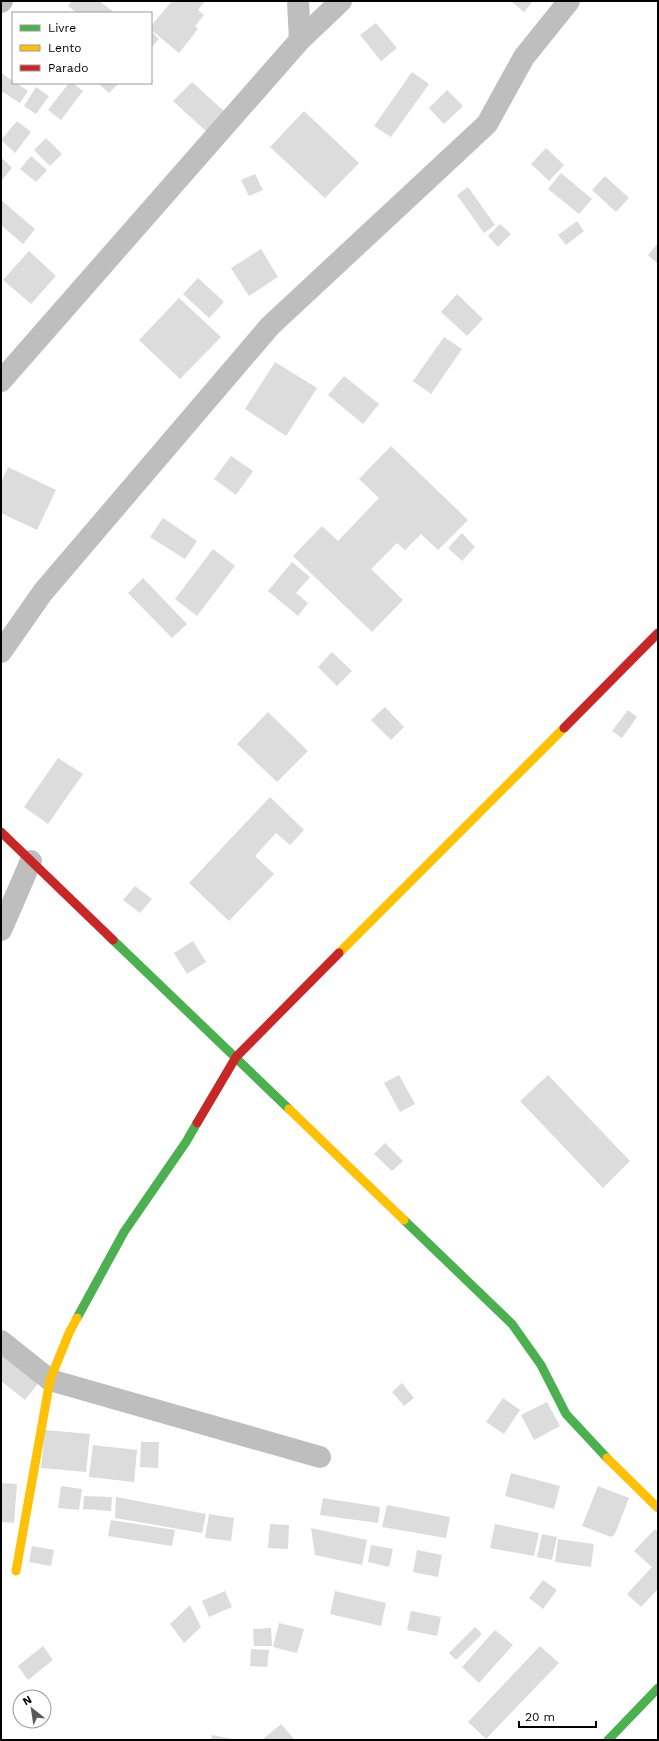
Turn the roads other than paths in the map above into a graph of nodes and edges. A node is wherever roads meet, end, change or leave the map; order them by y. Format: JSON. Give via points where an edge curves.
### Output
{"nodes":[{"id":1,"x":298,"y":1,"type":"edge"},
{"id":2,"x":341,"y":1,"type":"edge"},
{"id":3,"x":569,"y":1,"type":"edge"},
{"id":4,"x":300,"y":40,"type":"junction"},
{"id":5,"x":1,"y":381,"type":"edge"},
{"id":6,"x":658,"y":634,"type":"edge"},
{"id":7,"x":1,"y":652,"type":"edge"},
{"id":8,"x":1,"y":832,"type":"edge"},
{"id":9,"x":31,"y":861,"type":"junction"},
{"id":10,"x":1,"y":930,"type":"edge"},
{"id":11,"x":236,"y":1057,"type":"junction"},
{"id":12,"x":1,"y":1341,"type":"edge"},
{"id":13,"x":50,"y":1380,"type":"junction"},
{"id":14,"x":320,"y":1457,"type":"dead end"},
{"id":15,"x":658,"y":1508,"type":"edge"},
{"id":16,"x":16,"y":1571,"type":"dead end"},
{"id":17,"x":658,"y":1688,"type":"edge"},
{"id":18,"x":613,"y":1738,"type":"edge"}],
"edges":[{"from":1,"to":4,"type":"street"},
{"from":2,"to":4,"type":"street"},
{"from":3,"to":7,"type":"street","via":[[524,57],[487,124],[270,326],[43,592]]},
{"from":4,"to":5,"type":"street"},
{"from":6,"to":11,"type":"street"},
{"from":8,"to":9,"type":"street"},
{"from":9,"to":10,"type":"street"},
{"from":9,"to":11,"type":"street"},
{"from":11,"to":13,"type":"street","via":[[186,1142],[124,1232],[69,1333]]},
{"from":11,"to":15,"type":"street","via":[[512,1324],[541,1365],[566,1414]]},
{"from":12,"to":13,"type":"street"},
{"from":13,"to":14,"type":"street"},
{"from":13,"to":16,"type":"street"},
{"from":17,"to":18,"type":"street"}]}
